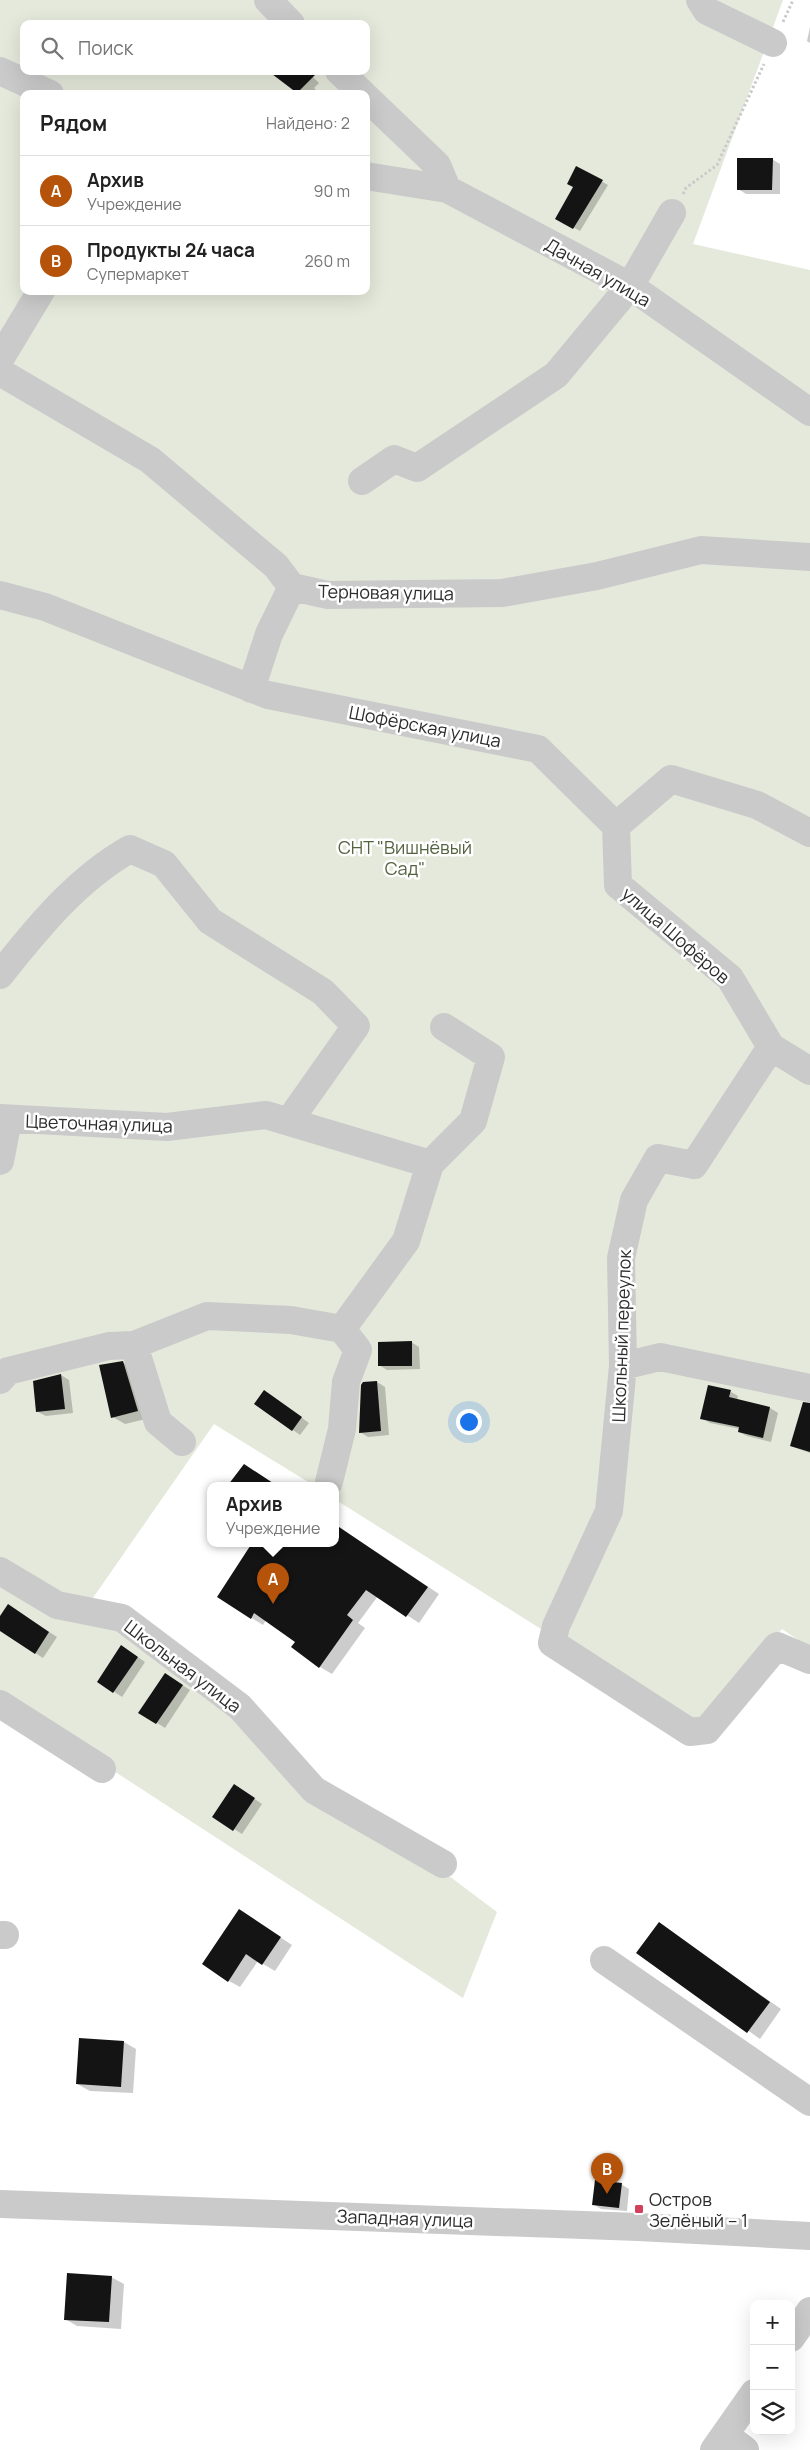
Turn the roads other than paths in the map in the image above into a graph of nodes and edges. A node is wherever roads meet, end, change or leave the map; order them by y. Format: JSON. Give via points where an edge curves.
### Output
{"nodes":[{"id":1,"x":268,"y":0,"type":"edge"},
{"id":2,"x":700,"y":0,"type":"edge"},
{"id":3,"x":287,"y":20,"type":"edge"},
{"id":4,"x":773,"y":44,"type":"road end"},
{"id":5,"x":0,"y":71,"type":"edge"},
{"id":6,"x":343,"y":75,"type":"edge"},
{"id":7,"x":41,"y":90,"type":"edge"},
{"id":8,"x":359,"y":90,"type":"edge"},
{"id":9,"x":370,"y":101,"type":"edge"},
{"id":10,"x":370,"y":177,"type":"edge"},
{"id":11,"x":448,"y":189,"type":"junction"},
{"id":12,"x":672,"y":213,"type":"road end"},
{"id":13,"x":630,"y":286,"type":"junction"},
{"id":14,"x":39,"y":295,"type":"edge"},
{"id":15,"x":0,"y":359,"type":"edge"},
{"id":16,"x":0,"y":372,"type":"edge"},
{"id":17,"x":810,"y":412,"type":"edge"},
{"id":18,"x":362,"y":481,"type":"dead end"},
{"id":19,"x":810,"y":558,"type":"edge"},
{"id":20,"x":292,"y":587,"type":"junction"},
{"id":21,"x":0,"y":595,"type":"edge"},
{"id":22,"x":251,"y":689,"type":"junction"},
{"id":23,"x":616,"y":826,"type":"junction"},
{"id":24,"x":810,"y":833,"type":"edge"},
{"id":25,"x":0,"y":975,"type":"edge"},
{"id":26,"x":444,"y":1027,"type":"dead end"},
{"id":27,"x":771,"y":1047,"type":"junction"},
{"id":28,"x":810,"y":1072,"type":"edge"},
{"id":29,"x":4,"y":1119,"type":"edge"},
{"id":30,"x":289,"y":1121,"type":"junction"},
{"id":31,"x":0,"y":1161,"type":"edge"},
{"id":32,"x":430,"y":1164,"type":"junction"},
{"id":33,"x":342,"y":1329,"type":"junction"},
{"id":34,"x":134,"y":1344,"type":"junction"},
{"id":35,"x":623,"y":1366,"type":"junction"},
{"id":36,"x":0,"y":1380,"type":"edge"},
{"id":37,"x":810,"y":1388,"type":"edge"},
{"id":38,"x":182,"y":1442,"type":"dead end"},
{"id":39,"x":329,"y":1482,"type":"dead end"},
{"id":40,"x":0,"y":1571,"type":"edge"},
{"id":41,"x":810,"y":1660,"type":"edge"},
{"id":42,"x":0,"y":1704,"type":"edge"},
{"id":43,"x":102,"y":1769,"type":"dead end"},
{"id":44,"x":443,"y":1864,"type":"dead end"},
{"id":45,"x":604,"y":1960,"type":"dead end"},
{"id":46,"x":810,"y":2102,"type":"edge"},
{"id":47,"x":0,"y":2204,"type":"edge"},
{"id":48,"x":810,"y":2236,"type":"edge"},
{"id":49,"x":810,"y":2311,"type":"edge"},
{"id":50,"x":795,"y":2332,"type":"edge"},
{"id":51,"x":750,"y":2401,"type":"edge"},
{"id":52,"x":728,"y":2445,"type":"edge"}],
"edges":[{"from":1,"to":3,"type":"street"},
{"from":2,"to":4,"type":"street","via":[[707,11]]},
{"from":5,"to":7,"type":"street"},
{"from":6,"to":8,"type":"street"},
{"from":9,"to":11,"type":"street","via":[[437,165]]},
{"from":10,"to":11,"type":"street","name":"Дачная улица"},
{"from":11,"to":13,"type":"street","name":"Дачная улица"},
{"from":12,"to":13,"type":"street"},
{"from":13,"to":17,"type":"street","name":"Дачная улица"},
{"from":13,"to":18,"type":"street","via":[[556,375],[418,468],[394,459]]},
{"from":14,"to":15,"type":"street"},
{"from":16,"to":20,"type":"street","name":"Терновая улица","via":[[150,460],[276,566]]},
{"from":19,"to":20,"type":"street","name":"Терновая улица","via":[[700,550],[597,576],[502,593],[328,595]]},
{"from":20,"to":22,"type":"street","via":[[269,634]]},
{"from":21,"to":22,"type":"street","name":"Шофёрская улица","via":[[45,607]]},
{"from":22,"to":23,"type":"street","name":"Шофёрская улица","via":[[538,748]]},
{"from":23,"to":24,"type":"street","via":[[672,779],[757,805]]},
{"from":23,"to":27,"type":"street","name":"улица Шофёров","via":[[618,885],[730,978]]},
{"from":25,"to":30,"type":"street","via":[[39,926],[105,863],[130,849],[164,864],[210,921],[323,992],[356,1026]]},
{"from":26,"to":32,"type":"street","via":[[490,1058],[473,1121]]},
{"from":27,"to":28,"type":"street","name":"улица Шофёров"},
{"from":27,"to":35,"type":"street","name":"Школьный переулок","via":[[694,1165],[658,1158],[634,1200],[621,1258]]},
{"from":29,"to":30,"type":"street","name":"Цветочная улица","via":[[167,1127],[266,1115]]},
{"from":29,"to":31,"type":"street"},
{"from":30,"to":32,"type":"street","name":"Цветочная улица"},
{"from":32,"to":33,"type":"street","via":[[406,1241]]},
{"from":33,"to":34,"type":"street","via":[[291,1320],[207,1316]]},
{"from":33,"to":39,"type":"street","via":[[358,1350],[346,1382],[342,1429]]},
{"from":34,"to":36,"type":"street","via":[[109,1346],[8,1372]]},
{"from":34,"to":38,"type":"street","via":[[158,1422]]},
{"from":35,"to":37,"type":"street","via":[[660,1357]]},
{"from":35,"to":41,"type":"street","name":"Школьный переулок","via":[[609,1511],[556,1626],[552,1643],[690,1732],[707,1730],[777,1646]]},
{"from":40,"to":44,"type":"street","name":"Школьная улица","via":[[57,1605],[122,1618],[240,1707],[314,1790]]},
{"from":42,"to":43,"type":"street"},
{"from":45,"to":46,"type":"street"},
{"from":47,"to":48,"type":"street","name":"Западная улица"},
{"from":49,"to":50,"type":"street"},
{"from":51,"to":52,"type":"street"}]}
